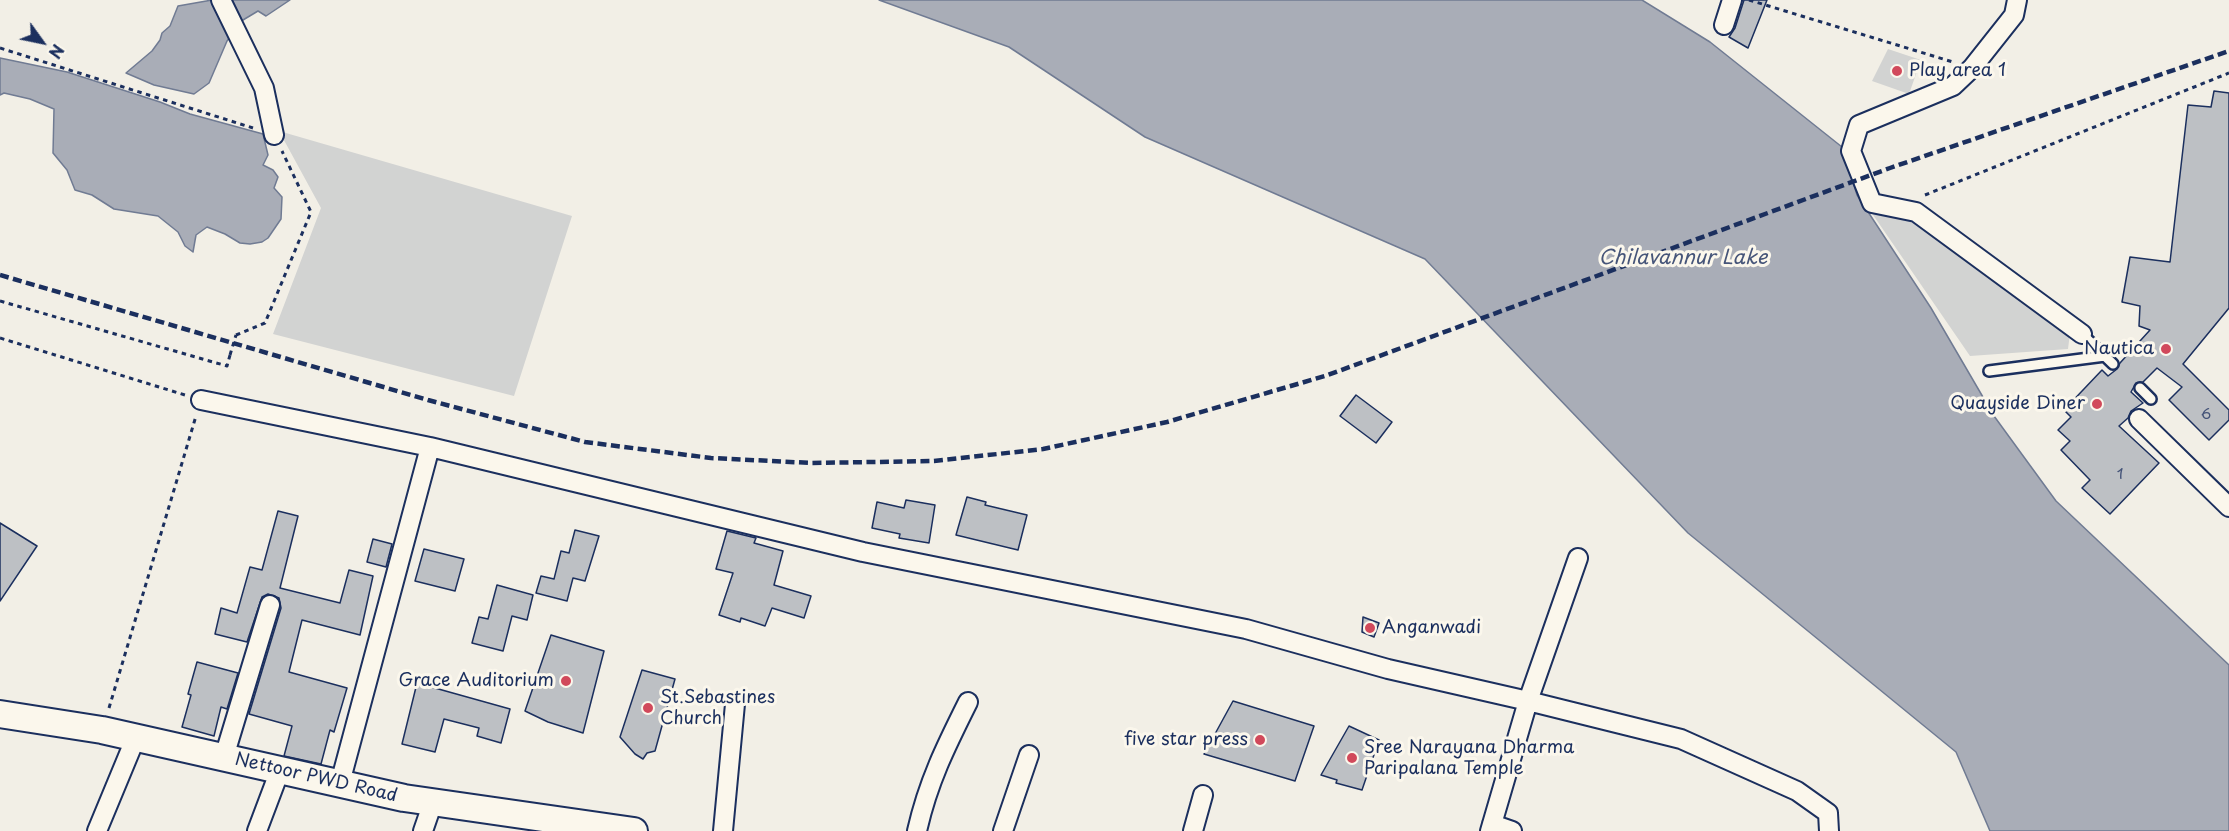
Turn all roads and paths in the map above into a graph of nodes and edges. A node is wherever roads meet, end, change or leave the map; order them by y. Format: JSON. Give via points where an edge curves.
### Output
{"nodes":[{"id":1,"x":221,"y":0,"type":"edge"},
{"id":2,"x":1732,"y":0,"type":"edge"},
{"id":3,"x":1748,"y":0,"type":"edge"},
{"id":4,"x":2017,"y":0,"type":"edge"},
{"id":5,"x":1724,"y":25,"type":"dead end"},
{"id":6,"x":0,"y":48,"type":"edge"},
{"id":7,"x":1972,"y":68,"type":"junction"},
{"id":8,"x":2229,"y":73,"type":"edge"},
{"id":9,"x":274,"y":135,"type":"junction"},
{"id":10,"x":1895,"y":207,"type":"junction"},
{"id":11,"x":0,"y":301,"type":"edge"},
{"id":12,"x":2082,"y":334,"type":"joint"},
{"id":13,"x":0,"y":338,"type":"edge"},
{"id":14,"x":2105,"y":356,"type":"junction"},
{"id":15,"x":2113,"y":363,"type":"dead end"},
{"id":16,"x":1989,"y":371,"type":"dead end"},
{"id":17,"x":2140,"y":388,"type":"dead end"},
{"id":18,"x":2151,"y":399,"type":"dead end"},
{"id":19,"x":201,"y":400,"type":"junction"},
{"id":20,"x":2139,"y":419,"type":"dead end"},
{"id":21,"x":430,"y":447,"type":"junction"},
{"id":22,"x":2229,"y":507,"type":"edge"},
{"id":23,"x":1578,"y":558,"type":"dead end"},
{"id":24,"x":270,"y":605,"type":"dead end"},
{"id":25,"x":1528,"y":701,"type":"junction"},
{"id":26,"x":968,"y":702,"type":"dead end"},
{"id":27,"x":735,"y":704,"type":"dead end"},
{"id":28,"x":0,"y":714,"type":"edge"},
{"id":29,"x":102,"y":730,"type":"junction"},
{"id":30,"x":136,"y":737,"type":"junction"},
{"id":31,"x":1029,"y":755,"type":"dead end"},
{"id":32,"x":224,"y":757,"type":"junction"},
{"id":33,"x":280,"y":770,"type":"junction"},
{"id":34,"x":340,"y":783,"type":"junction"},
{"id":35,"x":1203,"y":795,"type":"dead end"},
{"id":36,"x":433,"y":802,"type":"junction"},
{"id":37,"x":1491,"y":828,"type":"edge"},
{"id":38,"x":97,"y":831,"type":"edge"},
{"id":39,"x":257,"y":831,"type":"edge"},
{"id":40,"x":423,"y":831,"type":"edge"},
{"id":41,"x":634,"y":831,"type":"edge"},
{"id":42,"x":723,"y":831,"type":"edge"},
{"id":43,"x":917,"y":831,"type":"edge"},
{"id":44,"x":1003,"y":831,"type":"edge"},
{"id":45,"x":1193,"y":831,"type":"edge"},
{"id":46,"x":1512,"y":831,"type":"edge"},
{"id":47,"x":1829,"y":831,"type":"edge"}],
"edges":[{"from":1,"to":9,"type":"street","via":[[264,88]]},
{"from":2,"to":5,"type":"street"},
{"from":3,"to":7,"type":"path"},
{"from":4,"to":7,"type":"street","via":[[2014,15]]},
{"from":6,"to":9,"type":"path"},
{"from":7,"to":10,"type":"street","via":[[1953,86],[1859,125],[1851,151],[1872,203]]},
{"from":8,"to":10,"type":"path"},
{"from":9,"to":11,"type":"path","bridge":true,"via":[[312,212],[265,323],[236,335],[227,366]]},
{"from":10,"to":12,"type":"street","via":[[1916,212]]},
{"from":12,"to":14,"type":"lane"},
{"from":13,"to":19,"type":"path"},
{"from":14,"to":15,"type":"lane"},
{"from":14,"to":16,"type":"lane"},
{"from":17,"to":18,"type":"lane"},
{"from":19,"to":21,"type":"street"},
{"from":19,"to":29,"type":"path"},
{"from":20,"to":22,"type":"street"},
{"from":21,"to":25,"type":"street","via":[[862,552],[1246,629],[1388,669]]},
{"from":21,"to":34,"type":"street"},
{"from":23,"to":25,"type":"street"},
{"from":24,"to":32,"type":"street"},
{"from":25,"to":37,"type":"street"},
{"from":25,"to":47,"type":"street","via":[[1680,739],[1797,791],[1828,813]]},
{"from":26,"to":43,"type":"street","via":[[937,763]]},
{"from":27,"to":42,"type":"street"},
{"from":28,"to":29,"type":"street","name":"Nettoor PWD Road"},
{"from":29,"to":30,"type":"street","name":"Nettoor PWD Road"},
{"from":30,"to":32,"type":"street","name":"Nettoor PWD Road"},
{"from":30,"to":38,"type":"street"},
{"from":31,"to":44,"type":"street"},
{"from":32,"to":33,"type":"street","name":"Nettoor PWD Road"},
{"from":33,"to":34,"type":"street","name":"Nettoor PWD Road"},
{"from":33,"to":39,"type":"street"},
{"from":34,"to":36,"type":"street","name":"Nettoor PWD Road"},
{"from":35,"to":45,"type":"street"},
{"from":36,"to":40,"type":"street"},
{"from":36,"to":41,"type":"street","name":"Nettoor PWD Road"},
{"from":37,"to":46,"type":"street"}]}
